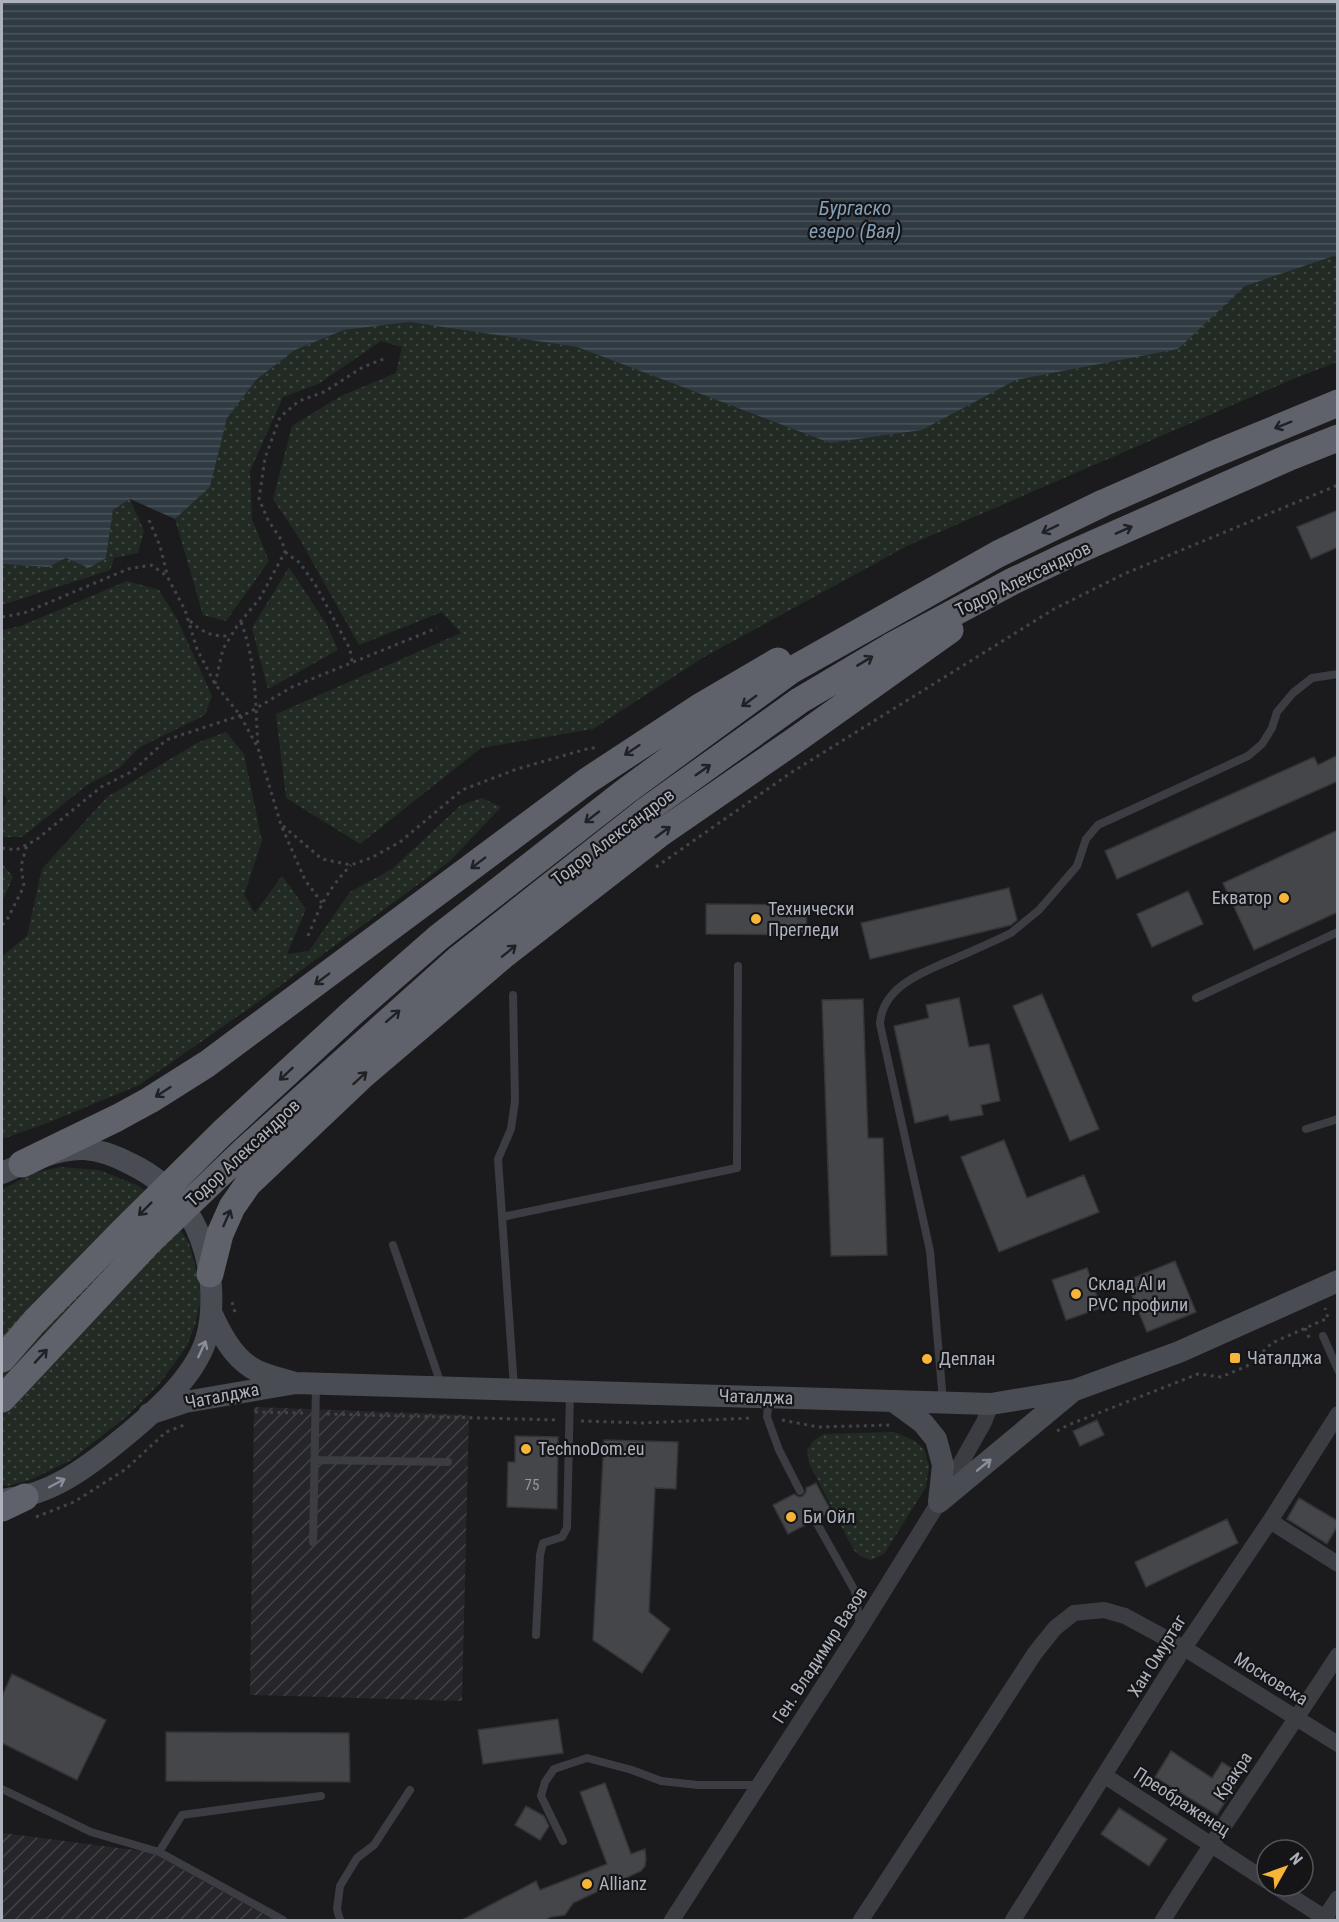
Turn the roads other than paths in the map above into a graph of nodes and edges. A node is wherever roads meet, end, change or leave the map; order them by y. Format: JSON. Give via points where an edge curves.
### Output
{"nodes":[{"id":1,"x":1338,"y":403,"type":"edge"},
{"id":2,"x":1338,"y":438,"type":"edge"},
{"id":3,"x":998,"y":554,"type":"junction"},
{"id":4,"x":1013,"y":581,"type":"junction"},
{"id":5,"x":1338,"y":674,"type":"edge"},
{"id":6,"x":1338,"y":932,"type":"edge"},
{"id":7,"x":738,"y":966,"type":"dead end"},
{"id":8,"x":513,"y":995,"type":"dead end"},
{"id":9,"x":1196,"y":998,"type":"dead end"},
{"id":10,"x":1338,"y":1119,"type":"edge"},
{"id":11,"x":1306,"y":1130,"type":"dead end"},
{"id":12,"x":12,"y":1168,"type":"edge"},
{"id":13,"x":502,"y":1217,"type":"junction"},
{"id":14,"x":393,"y":1245,"type":"dead end"},
{"id":15,"x":210,"y":1274,"type":"junction"},
{"id":16,"x":1338,"y":1281,"type":"edge"},
{"id":17,"x":211,"y":1312,"type":"junction"},
{"id":18,"x":1323,"y":1336,"type":"dead end"},
{"id":19,"x":2,"y":1359,"type":"edge"},
{"id":20,"x":1338,"y":1370,"type":"edge"},
{"id":21,"x":306,"y":1384,"type":"junction"},
{"id":22,"x":442,"y":1388,"type":"junction"},
{"id":23,"x":514,"y":1390,"type":"junction"},
{"id":24,"x":1075,"y":1390,"type":"junction"},
{"id":25,"x":570,"y":1392,"type":"junction"},
{"id":26,"x":2,"y":1399,"type":"edge"},
{"id":27,"x":893,"y":1401,"type":"junction"},
{"id":28,"x":943,"y":1403,"type":"junction"},
{"id":29,"x":991,"y":1404,"type":"junction"},
{"id":30,"x":768,"y":1407,"type":"junction"},
{"id":31,"x":149,"y":1414,"type":"junction"},
{"id":32,"x":1338,"y":1414,"type":"edge"},
{"id":33,"x":315,"y":1460,"type":"junction"},
{"id":34,"x":448,"y":1462,"type":"dead end"},
{"id":35,"x":800,"y":1491,"type":"dead end"},
{"id":36,"x":939,"y":1502,"type":"junction"},
{"id":37,"x":14,"y":1506,"type":"edge"},
{"id":38,"x":815,"y":1520,"type":"dead end"},
{"id":39,"x":1270,"y":1521,"type":"junction"},
{"id":40,"x":313,"y":1542,"type":"dead end"},
{"id":41,"x":1338,"y":1564,"type":"edge"},
{"id":42,"x":861,"y":1629,"type":"junction"},
{"id":43,"x":536,"y":1635,"type":"dead end"},
{"id":44,"x":1184,"y":1648,"type":"junction"},
{"id":45,"x":1338,"y":1654,"type":"edge"},
{"id":46,"x":1296,"y":1718,"type":"junction"},
{"id":47,"x":1338,"y":1744,"type":"edge"},
{"id":48,"x":1105,"y":1776,"type":"junction"},
{"id":49,"x":760,"y":1785,"type":"junction"},
{"id":50,"x":2,"y":1789,"type":"edge"},
{"id":51,"x":410,"y":1790,"type":"dead end"},
{"id":52,"x":321,"y":1796,"type":"dead end"},
{"id":53,"x":563,"y":1841,"type":"dead end"},
{"id":54,"x":1211,"y":1844,"type":"junction"},
{"id":55,"x":159,"y":1852,"type":"junction"},
{"id":56,"x":1255,"y":1873,"type":"edge"},
{"id":57,"x":1293,"y":1898,"type":"edge"},
{"id":58,"x":1338,"y":1898,"type":"edge"},
{"id":59,"x":283,"y":1920,"type":"edge"},
{"id":60,"x":340,"y":1920,"type":"edge"},
{"id":61,"x":672,"y":1920,"type":"edge"},
{"id":62,"x":861,"y":1920,"type":"edge"},
{"id":63,"x":1013,"y":1920,"type":"edge"},
{"id":64,"x":1163,"y":1920,"type":"edge"},
{"id":65,"x":1325,"y":1920,"type":"edge"}],
"edges":[{"from":1,"to":3,"type":"highway","name":"Тодор Александров","one_way":true,"via":[[1103,503]]},
{"from":4,"to":2,"type":"highway","name":"Тодор Александров","one_way":true},
{"from":3,"to":12,"type":"highway","one_way":true,"via":[[769,666],[679,720],[587,781],[207,1064],[125,1114]]},
{"from":3,"to":19,"type":"highway","name":"Тодор Александров","one_way":true,"via":[[790,671],[626,791],[439,937],[222,1133]]},
{"from":15,"to":4,"type":"highway","one_way":true,"via":[[220,1234],[248,1184],[363,1075],[505,954],[658,835],[919,653]]},
{"from":26,"to":4,"type":"highway","name":"Тодор Александров","one_way":true,"via":[[149,1242],[238,1157],[458,959],[525,904],[644,812],[799,701]]},
{"from":5,"to":28,"type":"lane","via":[[1312,678],[1293,693],[1276,712],[1262,744],[1248,756],[1098,825],[1086,839],[1077,866],[1024,924],[914,976],[881,1012],[880,1024],[930,1251]]},
{"from":6,"to":9,"type":"lane"},
{"from":7,"to":13,"type":"lane","via":[[737,1168]]},
{"from":8,"to":13,"type":"lane","via":[[515,1101],[511,1129],[498,1159]]},
{"from":10,"to":11,"type":"lane"},
{"from":12,"to":15,"type":"main road","via":[[82,1149],[114,1155],[149,1173],[176,1197],[192,1219],[202,1238]]},
{"from":13,"to":23,"type":"lane"},
{"from":14,"to":22,"type":"lane"},
{"from":15,"to":17,"type":"main road"},
{"from":16,"to":24,"type":"main road","name":"Чаталджа","via":[[1179,1352]]},
{"from":17,"to":21,"type":"main road","name":"Чаталджа","via":[[218,1329],[252,1368]]},
{"from":31,"to":17,"type":"main road","one_way":true,"via":[[196,1361],[206,1339]]},
{"from":18,"to":20,"type":"lane"},
{"from":21,"to":22,"type":"main road","name":"Чаталджа"},
{"from":21,"to":31,"type":"main road","name":"Чаталджа","via":[[185,1402]]},
{"from":21,"to":33,"type":"lane","via":[[316,1413]]},
{"from":22,"to":23,"type":"main road","name":"Чаталджа"},
{"from":23,"to":25,"type":"main road","name":"Чаталджа"},
{"from":24,"to":29,"type":"main road","name":"Чаталджа"},
{"from":36,"to":24,"type":"main road","one_way":true},
{"from":25,"to":30,"type":"main road","name":"Чаталджа"},
{"from":25,"to":43,"type":"lane","via":[[567,1528],[562,1537],[543,1543]]},
{"from":27,"to":28,"type":"main road","name":"Чаталджа"},
{"from":27,"to":30,"type":"main road","name":"Чаталджа"},
{"from":27,"to":36,"type":"main road","via":[[925,1425],[936,1439],[944,1465]]},
{"from":28,"to":29,"type":"main road","name":"Чаталджа"},
{"from":29,"to":36,"type":"street","name":"Ген. Владимир Вазов"},
{"from":30,"to":35,"type":"lane","via":[[779,1450]]},
{"from":37,"to":31,"type":"main road","one_way":true,"via":[[85,1467]]},
{"from":32,"to":39,"type":"street","name":"Хан Омуртаг"},
{"from":33,"to":34,"type":"lane"},
{"from":33,"to":40,"type":"lane"},
{"from":36,"to":42,"type":"street","name":"Ген. Владимир Вазов"},
{"from":38,"to":42,"type":"lane","via":[[855,1591]]},
{"from":39,"to":41,"type":"street"},
{"from":39,"to":44,"type":"street","name":"Хан Омуртаг"},
{"from":42,"to":49,"type":"street","name":"Ген. Владимир Вазов"},
{"from":44,"to":46,"type":"street","name":"Московска"},
{"from":44,"to":48,"type":"street","name":"Хан Омуртаг"},
{"from":44,"to":62,"type":"street","name":"Московска","via":[[1125,1616],[1104,1610],[1074,1613],[1055,1628]]},
{"from":45,"to":46,"type":"street","name":"Кракра"},
{"from":46,"to":47,"type":"street","name":"Московска"},
{"from":46,"to":54,"type":"street","name":"Кракра"},
{"from":48,"to":54,"type":"street","name":"Преображенец"},
{"from":48,"to":63,"type":"street","name":"Хан Омуртаг"},
{"from":49,"to":53,"type":"lane","via":[[661,1781],[587,1758],[554,1769],[545,1782],[541,1796]]},
{"from":49,"to":61,"type":"street","name":"Ген. Владимир Вазов"},
{"from":50,"to":55,"type":"lane","via":[[91,1832]]},
{"from":51,"to":60,"type":"lane","via":[[375,1845],[357,1858],[340,1886]]},
{"from":52,"to":55,"type":"lane","via":[[182,1815]]},
{"from":54,"to":56,"type":"street","name":"Преображенец"},
{"from":54,"to":64,"type":"street","name":"Кракра"},
{"from":55,"to":59,"type":"lane"},
{"from":57,"to":65,"type":"street"},
{"from":58,"to":65,"type":"street"}]}
